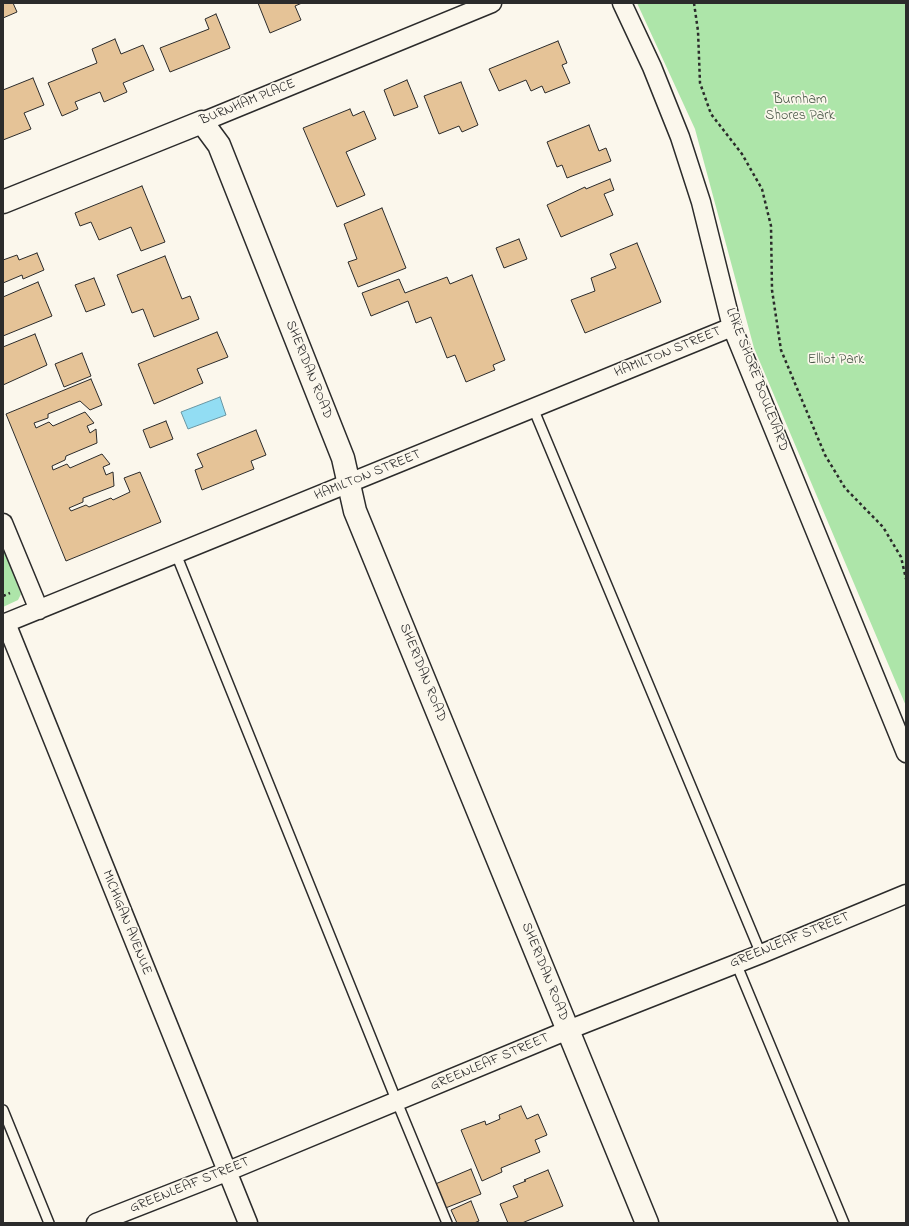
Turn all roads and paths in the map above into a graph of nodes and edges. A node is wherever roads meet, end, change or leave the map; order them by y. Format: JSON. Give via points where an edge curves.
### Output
{"nodes":[{"id":1,"x":492,"y":3,"type":"edge"},
{"id":2,"x":622,"y":3,"type":"edge"},
{"id":3,"x":694,"y":3,"type":"edge"},
{"id":4,"x":202,"y":122,"type":"junction"},
{"id":5,"x":3,"y":202,"type":"edge"},
{"id":6,"x":732,"y":327,"type":"junction"},
{"id":7,"x":533,"y":408,"type":"junction"},
{"id":8,"x":349,"y":483,"type":"junction"},
{"id":9,"x":3,"y":523,"type":"edge"},
{"id":10,"x":176,"y":554,"type":"junction"},
{"id":11,"x":906,"y":579,"type":"edge"},
{"id":12,"x":39,"y":610,"type":"junction"},
{"id":13,"x":4,"y":624,"type":"edge"},
{"id":14,"x":906,"y":753,"type":"edge"},
{"id":15,"x":906,"y":894,"type":"edge"},
{"id":16,"x":761,"y":954,"type":"junction"},
{"id":17,"x":736,"y":963,"type":"junction"},
{"id":18,"x":568,"y":1030,"type":"junction"},
{"id":19,"x":397,"y":1102,"type":"junction"},
{"id":20,"x":3,"y":1110,"type":"edge"},
{"id":21,"x":226,"y":1172,"type":"junction"},
{"id":22,"x":49,"y":1223,"type":"edge"},
{"id":23,"x":96,"y":1223,"type":"edge"},
{"id":24,"x":248,"y":1223,"type":"edge"},
{"id":25,"x":447,"y":1223,"type":"edge"},
{"id":26,"x":647,"y":1223,"type":"edge"},
{"id":27,"x":844,"y":1223,"type":"edge"}],
"edges":[{"from":1,"to":4,"type":"street","name":"BURNHAM PLACE"},
{"from":2,"to":6,"type":"street","name":"LAKE SHORE BOULEVARD","via":[[652,67],[680,137],[700,202]]},
{"from":3,"to":11,"type":"path","via":[[700,83],[711,114],[742,154],[762,189],[771,226],[772,290],[781,350],[825,455],[844,488],[883,527],[901,558]]},
{"from":4,"to":5,"type":"main road","name":"BURNHAM PLACE"},
{"from":4,"to":8,"type":"main road","name":"SHERIDAN ROAD","via":[[219,145],[343,458]]},
{"from":6,"to":7,"type":"street","name":"HAMILTON STREET"},
{"from":6,"to":14,"type":"street","name":"LAKE SHORE BOULEVARD"},
{"from":7,"to":8,"type":"street","name":"HAMILTON STREET"},
{"from":7,"to":16,"type":"lane"},
{"from":8,"to":10,"type":"street","name":"HAMILTON STREET"},
{"from":8,"to":18,"type":"main road","name":"SHERIDAN ROAD","via":[[355,511]]},
{"from":9,"to":12,"type":"street"},
{"from":10,"to":12,"type":"street","name":"HAMILTON STREET"},
{"from":10,"to":19,"type":"lane"},
{"from":12,"to":13,"type":"street","name":"HAMILTON STREET"},
{"from":13,"to":21,"type":"street","name":"MICHIGAN AVENUE"},
{"from":15,"to":16,"type":"street","name":"GREENLEAF STREET"},
{"from":16,"to":17,"type":"street","name":"GREENLEAF STREET"},
{"from":17,"to":18,"type":"street","name":"GREENLEAF STREET"},
{"from":17,"to":27,"type":"lane"},
{"from":18,"to":19,"type":"street","name":"GREENLEAF STREET"},
{"from":18,"to":26,"type":"main road","name":"SHERIDAN ROAD"},
{"from":19,"to":21,"type":"street","name":"GREENLEAF STREET"},
{"from":19,"to":25,"type":"lane"},
{"from":20,"to":22,"type":"lane"},
{"from":21,"to":23,"type":"street","name":"GREENLEAF STREET"},
{"from":21,"to":24,"type":"street","name":"MICHIGAN AVENUE"}]}
